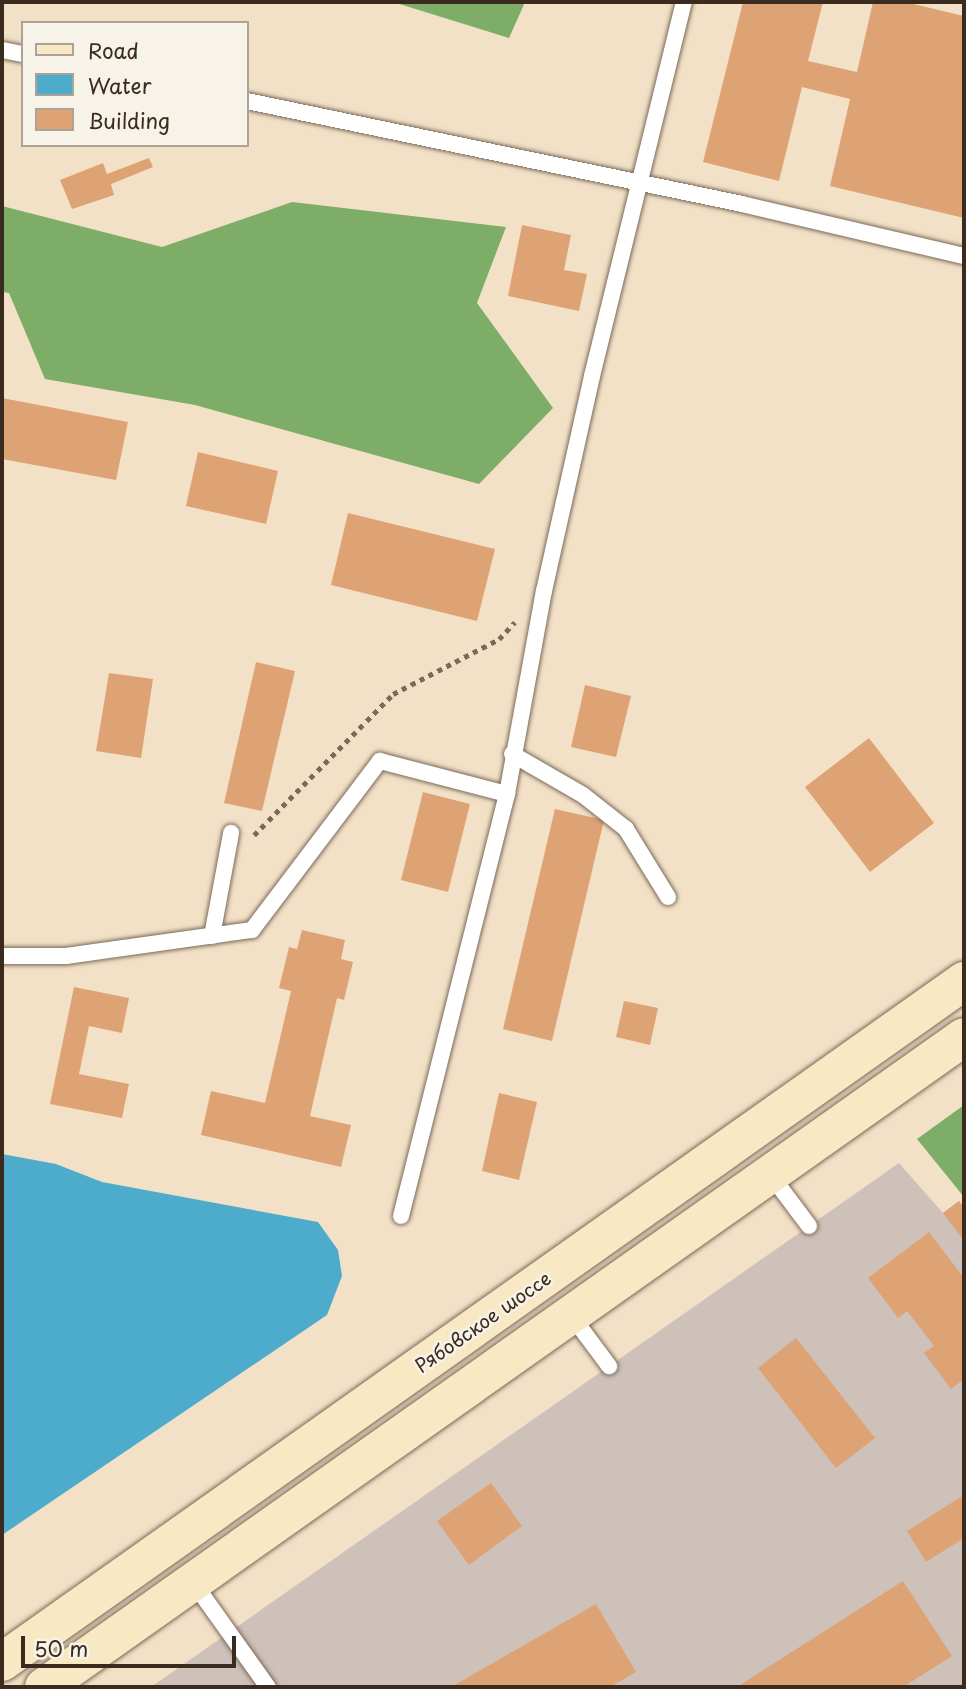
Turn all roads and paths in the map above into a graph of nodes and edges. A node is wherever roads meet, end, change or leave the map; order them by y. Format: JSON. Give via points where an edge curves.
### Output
{"nodes":[{"id":1,"x":684,"y":2,"type":"edge"},
{"id":2,"x":2,"y":50,"type":"edge"},
{"id":3,"x":21,"y":54,"type":"edge"},
{"id":4,"x":248,"y":101,"type":"edge"},
{"id":5,"x":637,"y":181,"type":"junction"},
{"id":6,"x":964,"y":256,"type":"edge"},
{"id":7,"x":544,"y":591,"type":"junction"},
{"id":8,"x":512,"y":754,"type":"junction"},
{"id":9,"x":507,"y":794,"type":"junction"},
{"id":10,"x":231,"y":832,"type":"dead end"},
{"id":11,"x":226,"y":863,"type":"junction"},
{"id":12,"x":668,"y":897,"type":"dead end"},
{"id":13,"x":212,"y":936,"type":"junction"},
{"id":14,"x":2,"y":956,"type":"edge"},
{"id":15,"x":964,"y":981,"type":"edge"},
{"id":16,"x":964,"y":1037,"type":"edge"},
{"id":17,"x":771,"y":1174,"type":"junction"},
{"id":18,"x":401,"y":1216,"type":"dead end"},
{"id":19,"x":809,"y":1226,"type":"dead end"},
{"id":20,"x":571,"y":1315,"type":"junction"},
{"id":21,"x":609,"y":1366,"type":"dead end"},
{"id":22,"x":193,"y":1582,"type":"junction"},
{"id":23,"x":2,"y":1662,"type":"edge"},
{"id":24,"x":44,"y":1687,"type":"edge"},
{"id":25,"x":268,"y":1687,"type":"edge"}],
"edges":[{"from":1,"to":5,"type":"lane"},
{"from":2,"to":3,"type":"lane"},
{"from":4,"to":5,"type":"lane"},
{"from":5,"to":6,"type":"lane"},
{"from":5,"to":7,"type":"lane"},
{"from":7,"to":8,"type":"lane"},
{"from":7,"to":11,"type":"path","via":[[499,639],[393,694]]},
{"from":8,"to":9,"type":"lane"},
{"from":8,"to":12,"type":"lane","via":[[583,795],[626,829]]},
{"from":9,"to":13,"type":"lane","via":[[380,761],[252,930]]},
{"from":9,"to":18,"type":"lane"},
{"from":10,"to":11,"type":"lane"},
{"from":11,"to":13,"type":"lane"},
{"from":13,"to":14,"type":"lane","via":[[66,956]]},
{"from":15,"to":23,"type":"main road","name":"Рябовское шоссе"},
{"from":16,"to":17,"type":"main road"},
{"from":17,"to":19,"type":"lane"},
{"from":17,"to":20,"type":"main road"},
{"from":20,"to":21,"type":"lane"},
{"from":20,"to":22,"type":"main road"},
{"from":22,"to":24,"type":"main road"},
{"from":22,"to":25,"type":"lane"}]}
